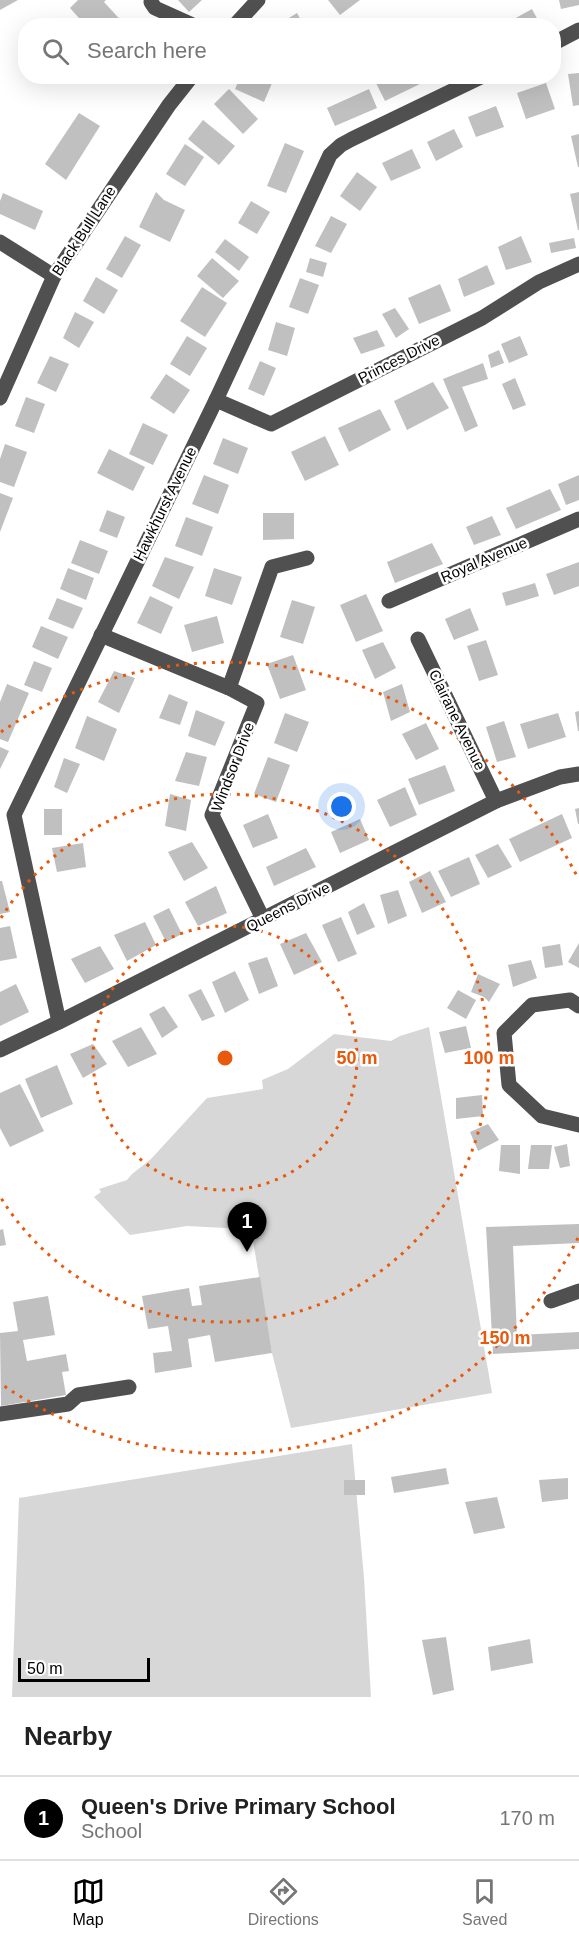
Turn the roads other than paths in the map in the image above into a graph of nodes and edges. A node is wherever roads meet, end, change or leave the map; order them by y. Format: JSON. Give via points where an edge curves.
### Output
{"nodes":[{"id":1,"x":258,"y":0,"type":"edge"},
{"id":2,"x":151,"y":2,"type":"dead end"},
{"id":3,"x":177,"y":18,"type":"edge"},
{"id":4,"x":241,"y":18,"type":"edge"},
{"id":5,"x":579,"y":30,"type":"edge"},
{"id":6,"x":561,"y":39,"type":"edge"},
{"id":7,"x":186,"y":84,"type":"edge"},
{"id":8,"x":466,"y":84,"type":"edge"},
{"id":9,"x":0,"y":243,"type":"edge"},
{"id":10,"x":579,"y":264,"type":"edge"},
{"id":11,"x":54,"y":276,"type":"junction"},
{"id":12,"x":0,"y":398,"type":"edge"},
{"id":13,"x":216,"y":400,"type":"junction"},
{"id":14,"x":579,"y":519,"type":"edge"},
{"id":15,"x":308,"y":558,"type":"dead end"},
{"id":16,"x":389,"y":601,"type":"dead end"},
{"id":17,"x":101,"y":635,"type":"junction"},
{"id":18,"x":418,"y":639,"type":"dead end"},
{"id":19,"x":229,"y":688,"type":"junction"},
{"id":20,"x":579,"y":774,"type":"edge"},
{"id":21,"x":496,"y":801,"type":"junction"},
{"id":22,"x":263,"y":919,"type":"junction"},
{"id":23,"x":579,"y":1006,"type":"edge"},
{"id":24,"x":58,"y":1022,"type":"junction"},
{"id":25,"x":0,"y":1050,"type":"edge"},
{"id":26,"x":579,"y":1125,"type":"edge"},
{"id":27,"x":579,"y":1290,"type":"edge"},
{"id":28,"x":551,"y":1301,"type":"dead end"},
{"id":29,"x":129,"y":1387,"type":"dead end"},
{"id":30,"x":0,"y":1414,"type":"edge"}],
"edges":[{"from":1,"to":4,"type":"street"},
{"from":2,"to":3,"type":"street","via":[[155,8]]},
{"from":5,"to":6,"type":"street"},
{"from":7,"to":11,"type":"street","name":"Black Bull Lane"},
{"from":8,"to":13,"type":"street","name":"Hawkhurst Avenue","via":[[352,139],[330,155]]},
{"from":9,"to":11,"type":"street"},
{"from":10,"to":13,"type":"street","name":"Princes Drive","via":[[539,282],[482,318],[271,424]]},
{"from":11,"to":12,"type":"street","name":"Black Bull Lane"},
{"from":13,"to":17,"type":"street","name":"Hawkhurst Avenue"},
{"from":14,"to":16,"type":"street","name":"Royal Avenue"},
{"from":15,"to":19,"type":"street","via":[[272,567]]},
{"from":17,"to":19,"type":"street","name":"Windsor Drive"},
{"from":17,"to":24,"type":"street","name":"Hawkhurst Avenue","via":[[14,815]]},
{"from":18,"to":21,"type":"street","name":"Clairane Avenue"},
{"from":19,"to":22,"type":"street","name":"Windsor Drive","via":[[257,703],[212,815]]},
{"from":20,"to":21,"type":"street","name":"Queens Drive","via":[[560,777]]},
{"from":21,"to":22,"type":"street","name":"Queens Drive"},
{"from":22,"to":24,"type":"street","name":"Queens Drive"},
{"from":23,"to":26,"type":"street","via":[[570,1000],[532,1005],[504,1033],[509,1085],[542,1116]]},
{"from":24,"to":25,"type":"street","name":"Queens Drive"},
{"from":27,"to":28,"type":"street"},
{"from":29,"to":30,"type":"street","via":[[78,1395],[68,1404]]}]}
